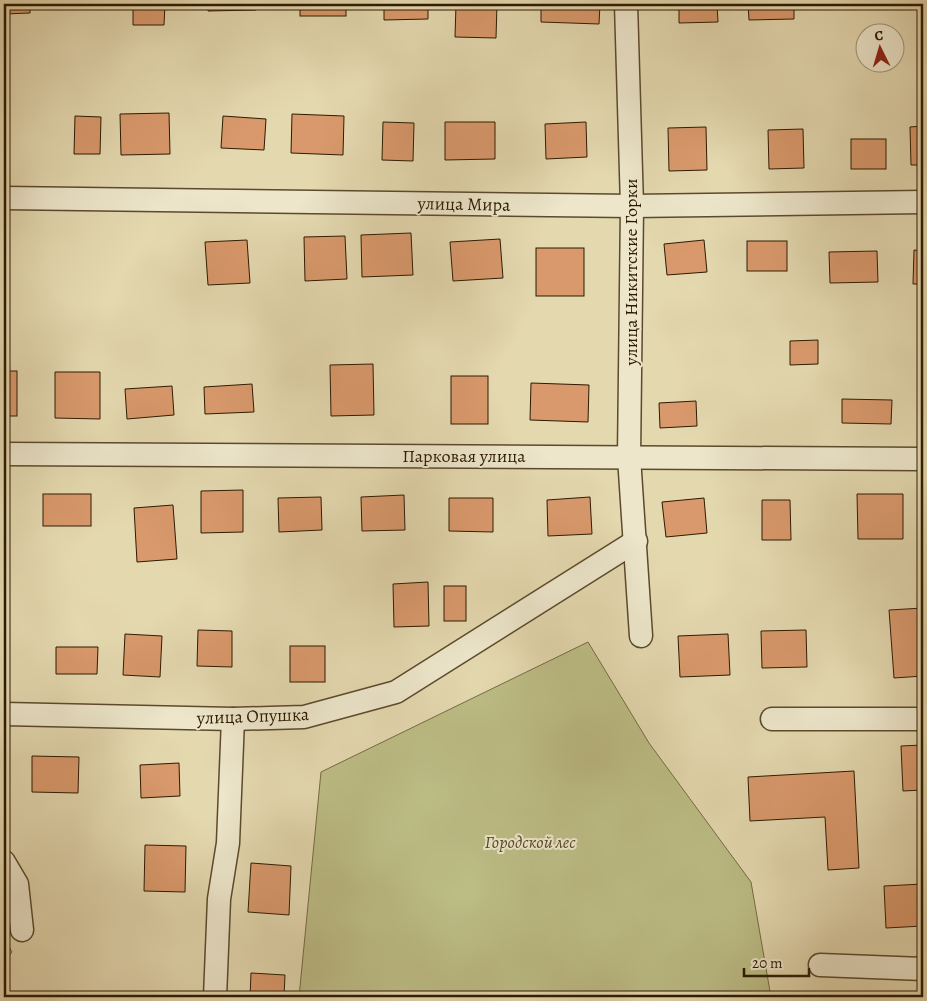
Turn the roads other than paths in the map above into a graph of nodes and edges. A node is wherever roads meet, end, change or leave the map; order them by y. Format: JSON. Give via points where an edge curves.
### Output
{"nodes":[{"id":1,"x":626,"y":4,"type":"edge"},
{"id":2,"x":4,"y":198,"type":"edge"},
{"id":3,"x":923,"y":202,"type":"edge"},
{"id":4,"x":632,"y":206,"type":"junction"},
{"id":5,"x":4,"y":454,"type":"edge"},
{"id":6,"x":630,"y":457,"type":"junction"},
{"id":7,"x":923,"y":459,"type":"edge"},
{"id":8,"x":636,"y":541,"type":"junction"},
{"id":9,"x":642,"y":636,"type":"dead end"},
{"id":10,"x":4,"y":714,"type":"edge"},
{"id":11,"x":233,"y":719,"type":"junction"},
{"id":12,"x":772,"y":719,"type":"dead end"},
{"id":13,"x":923,"y":719,"type":"edge"},
{"id":14,"x":4,"y":862,"type":"edge"},
{"id":15,"x":22,"y":930,"type":"dead end"},
{"id":16,"x":820,"y":965,"type":"dead end"},
{"id":17,"x":923,"y":969,"type":"edge"},
{"id":18,"x":215,"y":997,"type":"edge"}],
"edges":[{"from":1,"to":4,"type":"street","name":"улица Никитские Горки"},
{"from":2,"to":4,"type":"street","name":"улица Мира"},
{"from":3,"to":4,"type":"street","name":"улица Мира"},
{"from":4,"to":6,"type":"street","name":"улица Никитские Горки"},
{"from":5,"to":6,"type":"street","name":"Парковая улица"},
{"from":6,"to":7,"type":"street","name":"Парковая улица"},
{"from":6,"to":8,"type":"street","name":"улица Никитские Горки"},
{"from":8,"to":9,"type":"street","name":"улица Никитские Горки"},
{"from":8,"to":11,"type":"street","name":"улица Опушка","via":[[396,692],[304,717]]},
{"from":10,"to":11,"type":"street","name":"улица Опушка"},
{"from":11,"to":18,"type":"street","via":[[228,843],[219,899]]},
{"from":12,"to":13,"type":"street"},
{"from":14,"to":15,"type":"street","via":[[17,884]]},
{"from":16,"to":17,"type":"street"}]}
